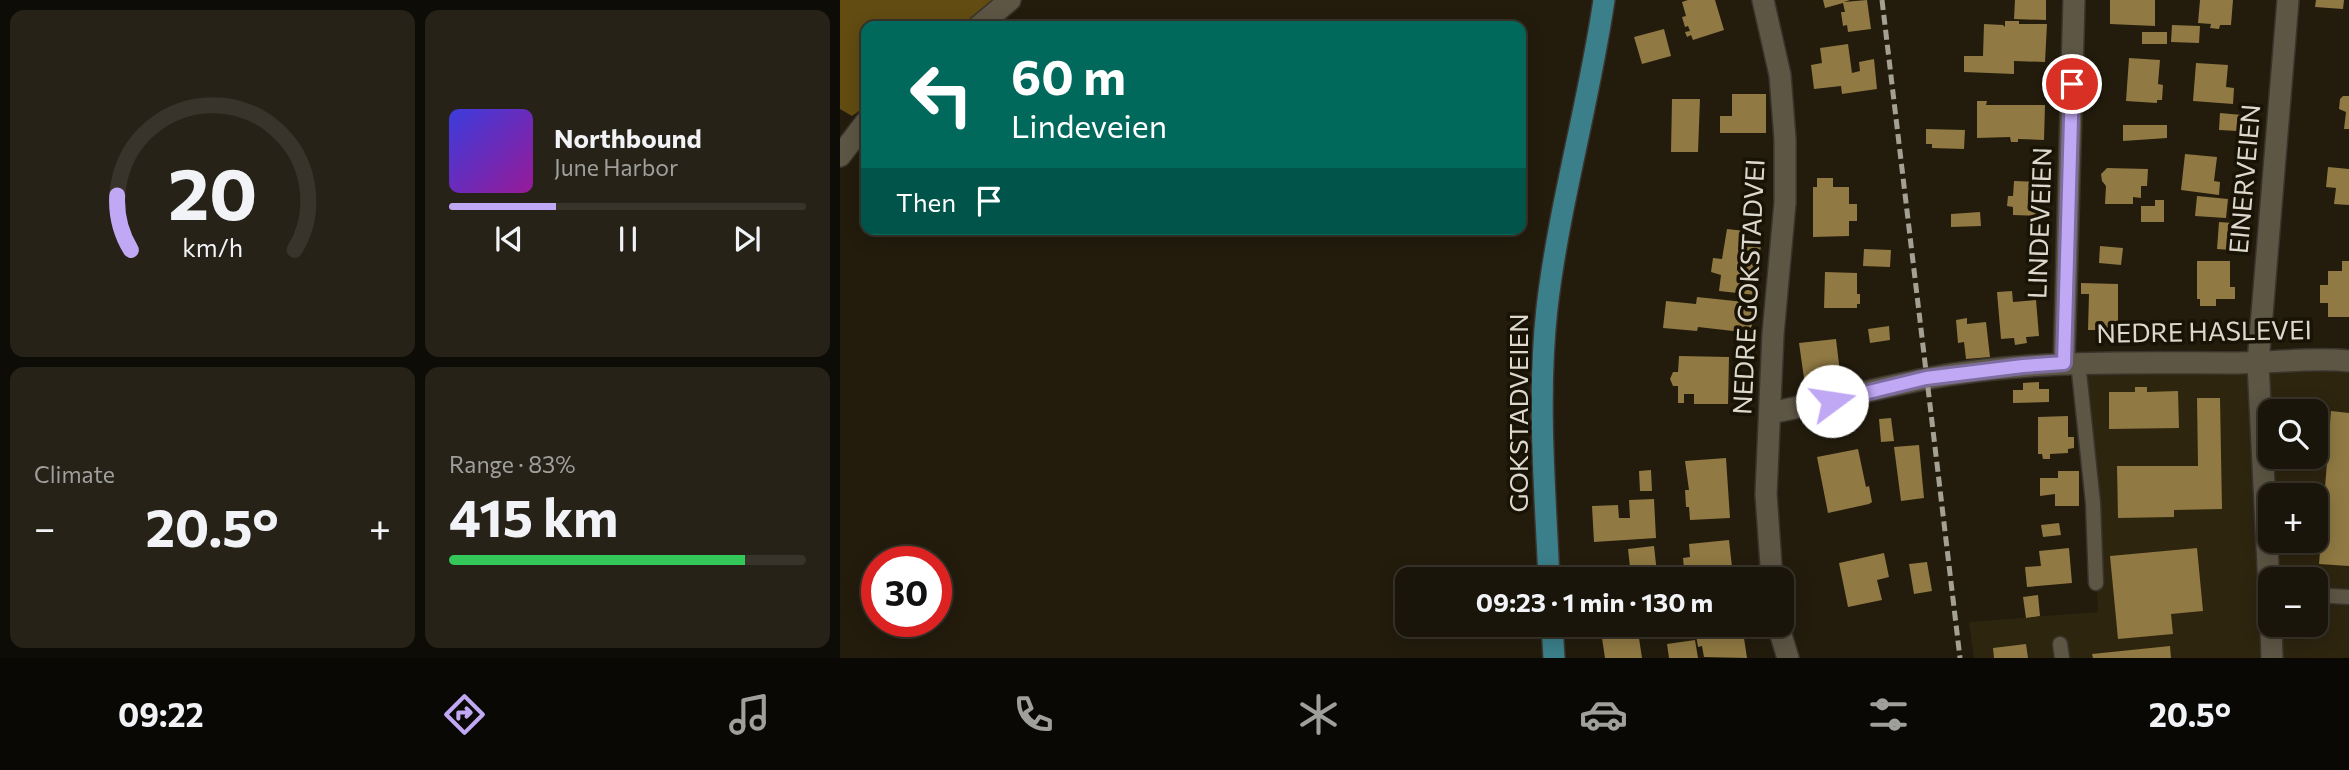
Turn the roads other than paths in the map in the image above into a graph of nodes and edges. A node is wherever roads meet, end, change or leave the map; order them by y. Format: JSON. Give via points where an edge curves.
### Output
{"nodes":[{"id":1,"x":1010,"y":0,"type":"edge"},
{"id":2,"x":1604,"y":0,"type":"edge"},
{"id":3,"x":1763,"y":0,"type":"edge"},
{"id":4,"x":2074,"y":0,"type":"edge"},
{"id":5,"x":2288,"y":0,"type":"edge"},
{"id":6,"x":985,"y":21,"type":"edge"},
{"id":7,"x":861,"y":129,"type":"edge"},
{"id":8,"x":840,"y":156,"type":"edge"},
{"id":9,"x":2349,"y":361,"type":"edge"},
{"id":10,"x":2071,"y":363,"type":"junction"},
{"id":11,"x":2258,"y":363,"type":"junction"},
{"id":12,"x":1770,"y":413,"type":"junction"},
{"id":13,"x":1548,"y":567,"type":"edge"},
{"id":14,"x":1771,"y":567,"type":"edge"},
{"id":15,"x":2268,"y":567,"type":"edge"},
{"id":16,"x":2096,"y":583,"type":"dead end"},
{"id":17,"x":2328,"y":596,"type":"edge"},
{"id":18,"x":2349,"y":597,"type":"edge"},
{"id":19,"x":1552,"y":637,"type":"edge"},
{"id":20,"x":1782,"y":637,"type":"edge"},
{"id":21,"x":2271,"y":637,"type":"edge"},
{"id":22,"x":1553,"y":658,"type":"edge"},
{"id":23,"x":1788,"y":658,"type":"edge"},
{"id":24,"x":2272,"y":658,"type":"edge"}],
"edges":[{"from":1,"to":6,"type":"street"},
{"from":2,"to":13,"type":"main road","name":"GOKSTADVEIEN","via":[[1547,307],[1542,442]]},
{"from":3,"to":12,"type":"street","name":"NEDRE GOKSTADVEI","via":[[1780,75],[1785,139]]},
{"from":4,"to":10,"type":"street","name":"LINDEVEIEN"},
{"from":5,"to":11,"type":"street","name":"EINERVEIEN"},
{"from":7,"to":8,"type":"street"},
{"from":9,"to":11,"type":"street","name":"NEDRE HASLEVEI","via":[[2323,358]]},
{"from":10,"to":11,"type":"street","name":"NEDRE HASLEVEI"},
{"from":10,"to":12,"type":"street","name":"NEDRE HASLEVEI","via":[[1926,378]]},
{"from":10,"to":16,"type":"lane","via":[[2093,503]]},
{"from":11,"to":15,"type":"street","name":"EINERVEIEN"},
{"from":12,"to":14,"type":"street","name":"NEDRE GOKSTADVEI","via":[[1766,494]]},
{"from":17,"to":18,"type":"lane"},
{"from":19,"to":22,"type":"main road"},
{"from":20,"to":23,"type":"street"},
{"from":21,"to":24,"type":"street"}]}
